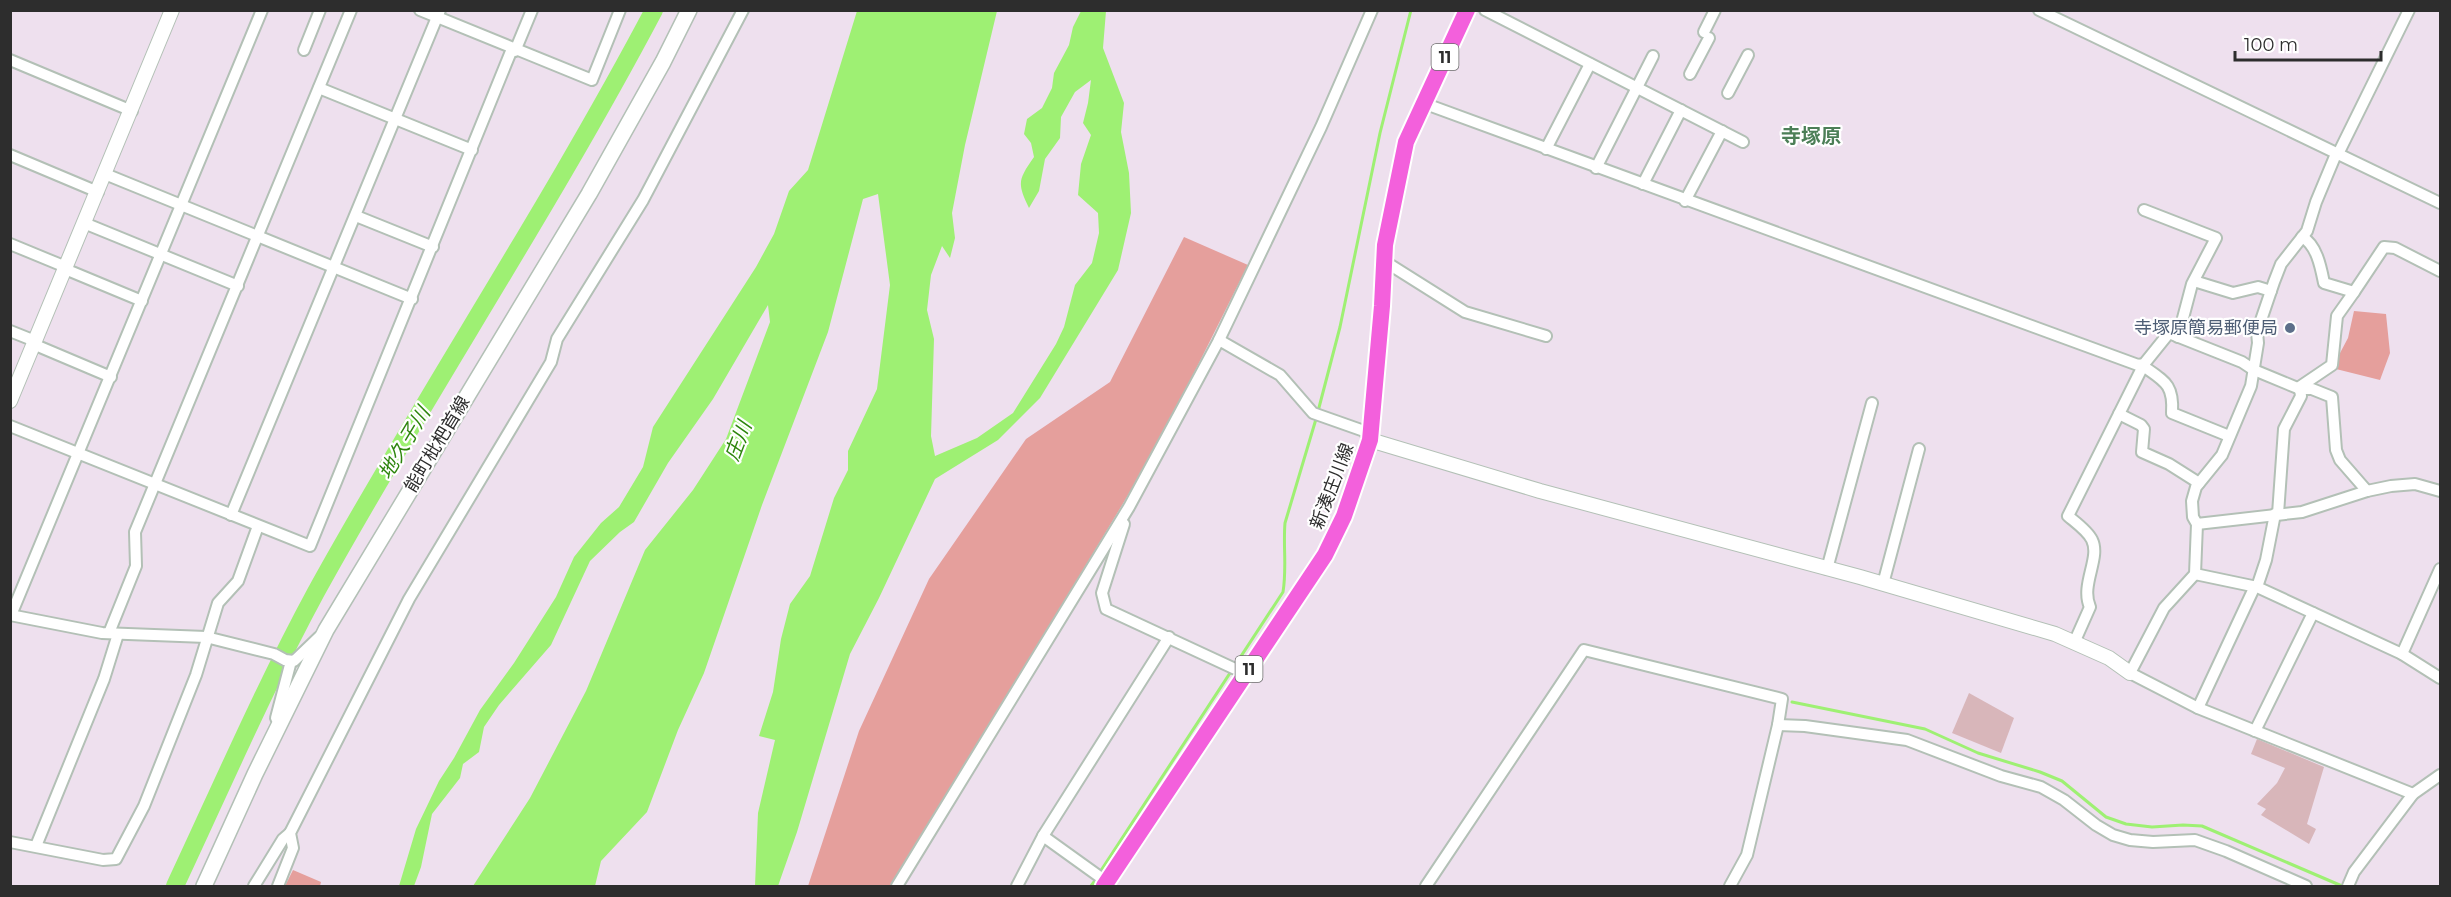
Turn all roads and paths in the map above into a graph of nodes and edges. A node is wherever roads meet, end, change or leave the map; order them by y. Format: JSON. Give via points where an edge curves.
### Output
{"nodes":[{"id":1,"x":172,"y":10,"type":"edge"},
{"id":2,"x":262,"y":10,"type":"edge"},
{"id":3,"x":320,"y":10,"type":"edge"},
{"id":4,"x":351,"y":10,"type":"edge"},
{"id":5,"x":420,"y":10,"type":"edge"},
{"id":6,"x":532,"y":10,"type":"edge"},
{"id":7,"x":620,"y":10,"type":"edge"},
{"id":8,"x":689,"y":10,"type":"edge"},
{"id":9,"x":743,"y":10,"type":"edge"},
{"id":10,"x":1372,"y":10,"type":"edge"},
{"id":11,"x":1467,"y":10,"type":"edge"},
{"id":12,"x":1485,"y":10,"type":"edge"},
{"id":13,"x":1715,"y":10,"type":"edge"},
{"id":14,"x":2038,"y":10,"type":"edge"},
{"id":15,"x":2409,"y":10,"type":"edge"},
{"id":16,"x":439,"y":14,"type":"edge"},
{"id":17,"x":304,"y":50,"type":"dead end"},
{"id":18,"x":513,"y":50,"type":"junction"},
{"id":19,"x":1653,"y":56,"type":"dead end"},
{"id":20,"x":1748,"y":56,"type":"dead end"},
{"id":21,"x":10,"y":60,"type":"edge"},
{"id":22,"x":1590,"y":64,"type":"junction"},
{"id":23,"x":1690,"y":74,"type":"dead end"},
{"id":24,"x":319,"y":88,"type":"junction"},
{"id":25,"x":1636,"y":88,"type":"junction"},
{"id":26,"x":1728,"y":93,"type":"dead end"},
{"id":27,"x":1423,"y":104,"type":"junction"},
{"id":28,"x":1681,"y":110,"type":"junction"},
{"id":29,"x":132,"y":111,"type":"junction"},
{"id":30,"x":396,"y":118,"type":"junction"},
{"id":31,"x":1722,"y":131,"type":"junction"},
{"id":32,"x":1743,"y":142,"type":"dead end"},
{"id":33,"x":1546,"y":149,"type":"junction"},
{"id":34,"x":471,"y":150,"type":"junction"},
{"id":35,"x":2337,"y":154,"type":"junction"},
{"id":36,"x":10,"y":155,"type":"edge"},
{"id":37,"x":1596,"y":168,"type":"junction"},
{"id":38,"x":105,"y":174,"type":"junction"},
{"id":39,"x":1642,"y":184,"type":"junction"},
{"id":40,"x":98,"y":192,"type":"junction"},
{"id":41,"x":1685,"y":201,"type":"junction"},
{"id":42,"x":2440,"y":203,"type":"edge"},
{"id":43,"x":182,"y":205,"type":"junction"},
{"id":44,"x":2144,"y":210,"type":"dead end"},
{"id":45,"x":356,"y":216,"type":"junction"},
{"id":46,"x":84,"y":223,"type":"junction"},
{"id":47,"x":259,"y":235,"type":"junction"},
{"id":48,"x":2302,"y":237,"type":"junction"},
{"id":49,"x":10,"y":244,"type":"edge"},
{"id":50,"x":433,"y":247,"type":"junction"},
{"id":51,"x":161,"y":255,"type":"junction"},
{"id":52,"x":1384,"y":261,"type":"junction"},
{"id":53,"x":334,"y":267,"type":"junction"},
{"id":54,"x":65,"y":268,"type":"junction"},
{"id":55,"x":2440,"y":271,"type":"edge"},
{"id":56,"x":2194,"y":281,"type":"junction"},
{"id":57,"x":238,"y":286,"type":"junction"},
{"id":58,"x":2271,"y":291,"type":"junction"},
{"id":59,"x":2354,"y":292,"type":"junction"},
{"id":60,"x":412,"y":299,"type":"junction"},
{"id":61,"x":142,"y":301,"type":"junction"},
{"id":62,"x":10,"y":331,"type":"edge"},
{"id":63,"x":1546,"y":336,"type":"dead end"},
{"id":64,"x":2178,"y":337,"type":"junction"},
{"id":65,"x":1219,"y":340,"type":"junction"},
{"id":66,"x":34,"y":343,"type":"junction"},
{"id":67,"x":2143,"y":365,"type":"junction"},
{"id":68,"x":2254,"y":370,"type":"junction"},
{"id":69,"x":111,"y":377,"type":"junction"},
{"id":70,"x":2299,"y":389,"type":"junction"},
{"id":71,"x":10,"y":401,"type":"edge"},
{"id":72,"x":1872,"y":404,"type":"dead end"},
{"id":73,"x":2119,"y":414,"type":"junction"},
{"id":74,"x":10,"y":426,"type":"edge"},
{"id":75,"x":2229,"y":436,"type":"junction"},
{"id":76,"x":1370,"y":440,"type":"junction"},
{"id":77,"x":1919,"y":449,"type":"dead end"},
{"id":78,"x":79,"y":454,"type":"junction"},
{"id":79,"x":2199,"y":483,"type":"junction"},
{"id":80,"x":154,"y":484,"type":"junction"},
{"id":81,"x":2367,"y":491,"type":"junction"},
{"id":82,"x":2440,"y":491,"type":"edge"},
{"id":83,"x":1129,"y":507,"type":"junction"},
{"id":84,"x":2276,"y":514,"type":"junction"},
{"id":85,"x":231,"y":515,"type":"junction"},
{"id":86,"x":2197,"y":524,"type":"junction"},
{"id":87,"x":258,"y":526,"type":"junction"},
{"id":88,"x":1827,"y":569,"type":"junction"},
{"id":89,"x":2440,"y":569,"type":"edge"},
{"id":90,"x":2195,"y":574,"type":"junction"},
{"id":91,"x":1883,"y":584,"type":"junction"},
{"id":92,"x":2256,"y":586,"type":"junction"},
{"id":93,"x":2313,"y":613,"type":"junction"},
{"id":94,"x":11,"y":615,"type":"edge"},
{"id":95,"x":326,"y":630,"type":"junction"},
{"id":96,"x":113,"y":634,"type":"junction"},
{"id":97,"x":206,"y":637,"type":"junction"},
{"id":98,"x":1169,"y":637,"type":"junction"},
{"id":99,"x":2074,"y":643,"type":"junction"},
{"id":100,"x":2402,"y":654,"type":"junction"},
{"id":101,"x":291,"y":661,"type":"junction"},
{"id":102,"x":1246,"y":674,"type":"junction"},
{"id":103,"x":2130,"y":674,"type":"junction"},
{"id":104,"x":2440,"y":678,"type":"edge"},
{"id":105,"x":2198,"y":708,"type":"junction"},
{"id":106,"x":280,"y":724,"type":"junction"},
{"id":107,"x":1778,"y":725,"type":"junction"},
{"id":108,"x":2255,"y":731,"type":"junction"},
{"id":109,"x":2440,"y":775,"type":"edge"},
{"id":110,"x":2413,"y":794,"type":"junction"},
{"id":111,"x":290,"y":833,"type":"junction"},
{"id":112,"x":1043,"y":836,"type":"junction"},
{"id":113,"x":10,"y":842,"type":"edge"},
{"id":114,"x":36,"y":846,"type":"junction"},
{"id":115,"x":1106,"y":884,"type":"edge"},
{"id":116,"x":204,"y":886,"type":"edge"},
{"id":117,"x":254,"y":886,"type":"edge"},
{"id":118,"x":278,"y":886,"type":"edge"},
{"id":119,"x":897,"y":886,"type":"edge"},
{"id":120,"x":1017,"y":886,"type":"edge"},
{"id":121,"x":1426,"y":886,"type":"edge"},
{"id":122,"x":1730,"y":886,"type":"edge"},
{"id":123,"x":2306,"y":886,"type":"edge"},
{"id":124,"x":2348,"y":886,"type":"edge"}],
"edges":[{"from":1,"to":29,"type":"street"},
{"from":2,"to":43,"type":"street"},
{"from":3,"to":17,"type":"street"},
{"from":4,"to":24,"type":"street"},
{"from":5,"to":16,"type":"street"},
{"from":6,"to":18,"type":"street"},
{"from":7,"to":18,"type":"street","via":[[592,80]]},
{"from":8,"to":95,"type":"main road","name":"能町枇杷首線","via":[[589,194]]},
{"from":9,"to":111,"type":"street","via":[[643,200],[557,339],[551,362],[409,599]]},
{"from":10,"to":65,"type":"street"},
{"from":11,"to":27,"type":"main road","name":"新湊庄川線","number":"11"},
{"from":12,"to":22,"type":"street"},
{"from":13,"to":23,"type":"street"},
{"from":14,"to":35,"type":"street"},
{"from":15,"to":35,"type":"street"},
{"from":16,"to":18,"type":"street"},
{"from":16,"to":30,"type":"street"},
{"from":18,"to":34,"type":"street"},
{"from":19,"to":25,"type":"street"},
{"from":20,"to":26,"type":"street"},
{"from":21,"to":29,"type":"street"},
{"from":22,"to":25,"type":"street"},
{"from":22,"to":33,"type":"street"},
{"from":24,"to":30,"type":"street"},
{"from":24,"to":47,"type":"street"},
{"from":25,"to":28,"type":"street"},
{"from":25,"to":37,"type":"street"},
{"from":27,"to":33,"type":"street"},
{"from":27,"to":52,"type":"main road","name":"新湊庄川線","number":"11","via":[[1406,142]]},
{"from":28,"to":31,"type":"street"},
{"from":28,"to":39,"type":"street"},
{"from":29,"to":38,"type":"street"},
{"from":30,"to":34,"type":"street"},
{"from":30,"to":45,"type":"street"},
{"from":31,"to":32,"type":"street"},
{"from":31,"to":41,"type":"street"},
{"from":33,"to":37,"type":"street"},
{"from":34,"to":50,"type":"street"},
{"from":35,"to":42,"type":"street"},
{"from":35,"to":48,"type":"street"},
{"from":36,"to":40,"type":"street"},
{"from":37,"to":39,"type":"street"},
{"from":38,"to":40,"type":"street"},
{"from":38,"to":43,"type":"street"},
{"from":39,"to":41,"type":"street"},
{"from":40,"to":46,"type":"street"},
{"from":41,"to":67,"type":"street"},
{"from":43,"to":47,"type":"street"},
{"from":43,"to":51,"type":"street"},
{"from":44,"to":56,"type":"street","via":[[2216,238]]},
{"from":45,"to":50,"type":"street"},
{"from":45,"to":53,"type":"street"},
{"from":46,"to":51,"type":"street"},
{"from":46,"to":54,"type":"street"},
{"from":47,"to":53,"type":"street"},
{"from":47,"to":57,"type":"street"},
{"from":48,"to":58,"type":"street","via":[[2281,264]]},
{"from":48,"to":59,"type":"street","via":[[2309,241],[2324,284]]},
{"from":49,"to":54,"type":"street"},
{"from":50,"to":60,"type":"street"},
{"from":51,"to":57,"type":"street"},
{"from":51,"to":61,"type":"street"},
{"from":52,"to":63,"type":"street","via":[[1465,312]]},
{"from":52,"to":76,"type":"main road","name":"新湊庄川線","number":"11"},
{"from":53,"to":60,"type":"street"},
{"from":53,"to":85,"type":"street"},
{"from":54,"to":61,"type":"street"},
{"from":54,"to":66,"type":"street"},
{"from":55,"to":59,"type":"street","via":[[2395,248],[2384,247]]},
{"from":56,"to":58,"type":"street","via":[[2234,293],[2258,287]]},
{"from":56,"to":64,"type":"street"},
{"from":57,"to":80,"type":"street"},
{"from":58,"to":68,"type":"street","via":[[2257,332]]},
{"from":59,"to":70,"type":"street","via":[[2337,316],[2332,365]]},
{"from":60,"to":87,"type":"street","via":[[310,546]]},
{"from":61,"to":69,"type":"street"},
{"from":62,"to":66,"type":"street"},
{"from":64,"to":67,"type":"street","via":[[2169,333]]},
{"from":64,"to":68,"type":"street"},
{"from":65,"to":76,"type":"street","via":[[1280,375],[1317,414],[1364,431]]},
{"from":65,"to":83,"type":"street"},
{"from":66,"to":69,"type":"street"},
{"from":66,"to":71,"type":"street"},
{"from":67,"to":73,"type":"street"},
{"from":67,"to":75,"type":"street","via":[[2167,383],[2173,397],[2172,412]]},
{"from":68,"to":70,"type":"street"},
{"from":68,"to":75,"type":"street"},
{"from":69,"to":78,"type":"street"},
{"from":70,"to":81,"type":"street","via":[[2312,389],[2332,397],[2336,450]]},
{"from":70,"to":84,"type":"street","via":[[2301,396],[2284,429]]},
{"from":72,"to":88,"type":"street"},
{"from":73,"to":79,"type":"street","via":[[2144,429],[2142,452]]},
{"from":73,"to":99,"type":"street","via":[[2068,516],[2092,538],[2094,547],[2086,599],[2090,607]]},
{"from":74,"to":78,"type":"street"},
{"from":75,"to":79,"type":"street","via":[[2222,455]]},
{"from":76,"to":88,"type":"street"},
{"from":76,"to":102,"type":"main road","name":"新湊庄川線","number":"11","via":[[1325,555]]},
{"from":77,"to":91,"type":"street"},
{"from":78,"to":80,"type":"street"},
{"from":78,"to":94,"type":"street"},
{"from":79,"to":86,"type":"street","via":[[2192,501]]},
{"from":80,"to":85,"type":"street"},
{"from":80,"to":96,"type":"street","via":[[135,532],[136,566]]},
{"from":81,"to":82,"type":"street","via":[[2415,484]]},
{"from":81,"to":84,"type":"street","via":[[2302,512]]},
{"from":83,"to":98,"type":"street","via":[[1102,593],[1106,609]]},
{"from":83,"to":119,"type":"street"},
{"from":84,"to":86,"type":"street"},
{"from":84,"to":92,"type":"street"},
{"from":85,"to":87,"type":"street"},
{"from":86,"to":90,"type":"street"},
{"from":87,"to":97,"type":"street","via":[[238,581],[218,603]]},
{"from":88,"to":91,"type":"street"},
{"from":89,"to":100,"type":"street"},
{"from":90,"to":92,"type":"street"},
{"from":90,"to":103,"type":"street","via":[[2164,608]]},
{"from":91,"to":99,"type":"street"},
{"from":92,"to":93,"type":"street"},
{"from":92,"to":105,"type":"street"},
{"from":93,"to":100,"type":"street"},
{"from":93,"to":108,"type":"street"},
{"from":94,"to":96,"type":"street"},
{"from":95,"to":101,"type":"street"},
{"from":95,"to":106,"type":"main road","name":"能町枇杷首線"},
{"from":96,"to":97,"type":"street"},
{"from":96,"to":114,"type":"street","via":[[104,679]]},
{"from":97,"to":101,"type":"street"},
{"from":97,"to":114,"type":"street","via":[[196,675],[144,806],[116,859],[103,860]]},
{"from":98,"to":102,"type":"street"},
{"from":98,"to":112,"type":"street"},
{"from":99,"to":103,"type":"street","via":[[2109,658]]},
{"from":100,"to":104,"type":"street"},
{"from":101,"to":106,"type":"street","via":[[276,718]]},
{"from":102,"to":115,"type":"main road","name":"新湊庄川線","number":"11"},
{"from":103,"to":105,"type":"street"},
{"from":105,"to":108,"type":"street"},
{"from":106,"to":116,"type":"main road","name":"能町枇杷首線"},
{"from":107,"to":121,"type":"street","via":[[1782,699],[1584,650]]},
{"from":107,"to":122,"type":"street","via":[[1747,855]]},
{"from":107,"to":123,"type":"street","via":[[1907,740],[2041,787],[2113,835],[2153,842],[2195,840]]},
{"from":108,"to":110,"type":"street"},
{"from":109,"to":110,"type":"street"},
{"from":110,"to":124,"type":"street","via":[[2354,872]]},
{"from":111,"to":117,"type":"street"},
{"from":111,"to":118,"type":"street","via":[[293,849]]},
{"from":112,"to":115,"type":"street"},
{"from":112,"to":120,"type":"street"},
{"from":113,"to":114,"type":"street"}]}
